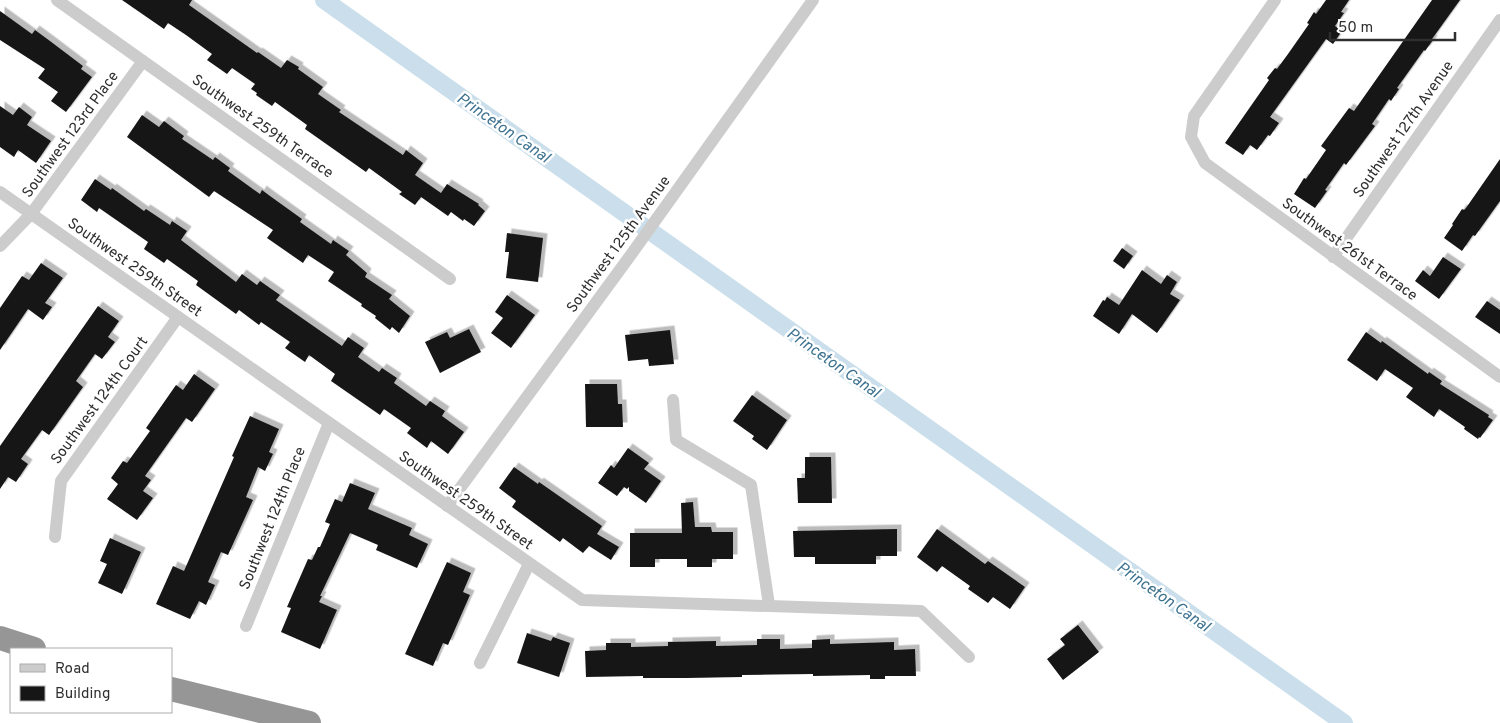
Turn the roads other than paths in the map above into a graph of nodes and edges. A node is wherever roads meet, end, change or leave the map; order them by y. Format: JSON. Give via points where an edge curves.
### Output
{"nodes":[{"id":1,"x":57,"y":0,"type":"edge"},
{"id":2,"x":813,"y":0,"type":"edge"},
{"id":3,"x":1275,"y":0,"type":"edge"},
{"id":4,"x":1500,"y":20,"type":"edge"},
{"id":5,"x":144,"y":61,"type":"junction"},
{"id":6,"x":0,"y":192,"type":"edge"},
{"id":7,"x":31,"y":214,"type":"junction"},
{"id":8,"x":0,"y":246,"type":"edge"},
{"id":9,"x":1333,"y":257,"type":"junction"},
{"id":10,"x":450,"y":279,"type":"dead end"},
{"id":11,"x":178,"y":317,"type":"junction"},
{"id":12,"x":1500,"y":378,"type":"edge"},
{"id":13,"x":673,"y":400,"type":"dead end"},
{"id":14,"x":329,"y":424,"type":"junction"},
{"id":15,"x":447,"y":506,"type":"junction"},
{"id":16,"x":56,"y":536,"type":"dead end"},
{"id":17,"x":529,"y":564,"type":"junction"},
{"id":18,"x":769,"y":605,"type":"junction"},
{"id":19,"x":246,"y":626,"type":"dead end"},
{"id":20,"x":0,"y":638,"type":"edge"},
{"id":21,"x":31,"y":648,"type":"edge"},
{"id":22,"x":969,"y":656,"type":"dead end"},
{"id":23,"x":480,"y":663,"type":"dead end"},
{"id":24,"x":172,"y":690,"type":"edge"},
{"id":25,"x":310,"y":723,"type":"edge"}],
"edges":[{"from":1,"to":5,"type":"street","name":"Southwest 259th Terrace"},
{"from":2,"to":15,"type":"street","name":"Southwest 125th Avenue"},
{"from":3,"to":9,"type":"street","name":"Southwest 261st Terrace","via":[[1194,116],[1191,137],[1205,164]]},
{"from":4,"to":9,"type":"street","name":"Southwest 127th Avenue"},
{"from":5,"to":7,"type":"street","name":"Southwest 123rd Place"},
{"from":5,"to":10,"type":"street","name":"Southwest 259th Terrace"},
{"from":6,"to":7,"type":"street","name":"Southwest 259th Street"},
{"from":7,"to":8,"type":"street","name":"Southwest 123rd Place"},
{"from":7,"to":11,"type":"street","name":"Southwest 259th Street"},
{"from":9,"to":12,"type":"street","name":"Southwest 261st Terrace"},
{"from":11,"to":14,"type":"street","name":"Southwest 259th Street"},
{"from":11,"to":16,"type":"street","name":"Southwest 124th Court","via":[[61,481]]},
{"from":13,"to":18,"type":"street","via":[[676,440],[751,485]]},
{"from":14,"to":15,"type":"street","name":"Southwest 259th Street"},
{"from":14,"to":19,"type":"street","name":"Southwest 124th Place"},
{"from":15,"to":17,"type":"street","name":"Southwest 259th Street"},
{"from":17,"to":18,"type":"street","name":"Southwest 259th Street","via":[[582,600]]},
{"from":17,"to":23,"type":"street"},
{"from":18,"to":22,"type":"street","name":"Southwest 259th Street","via":[[922,611]]},
{"from":20,"to":21,"type":"highway"},
{"from":24,"to":25,"type":"highway"}]}
